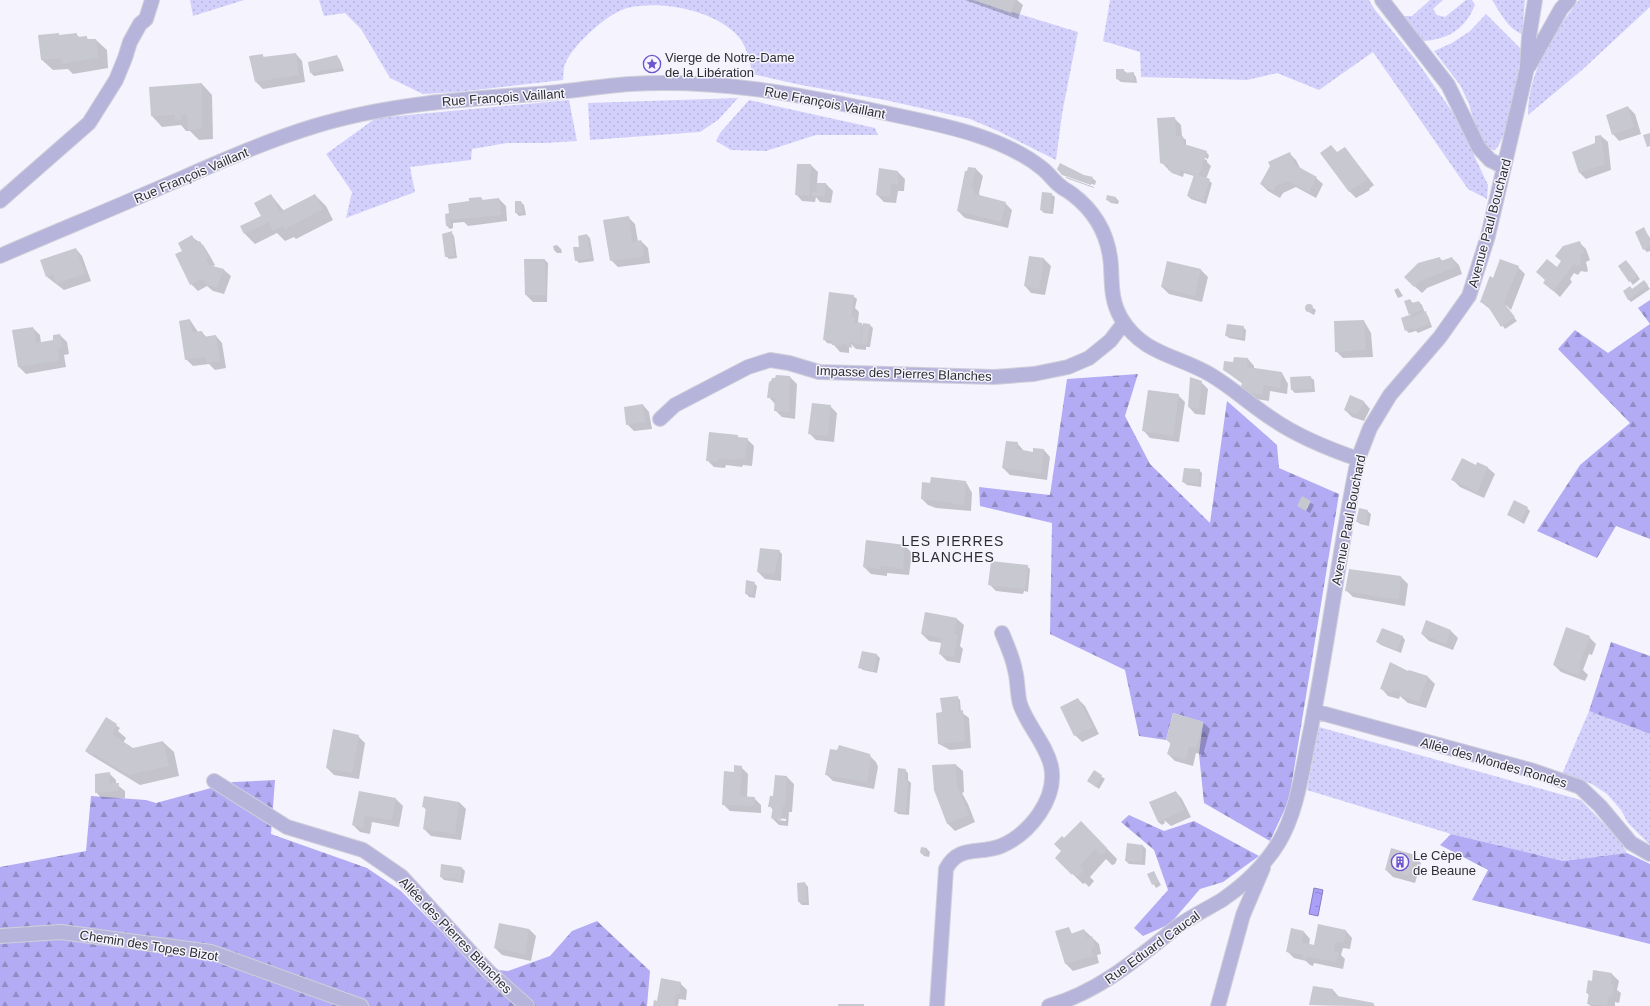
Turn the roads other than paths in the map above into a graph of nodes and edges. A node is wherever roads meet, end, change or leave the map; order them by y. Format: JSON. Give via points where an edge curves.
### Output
{"nodes":[{"id":1,"x":152,"y":0,"type":"edge"},
{"id":2,"x":1382,"y":0,"type":"edge"},
{"id":3,"x":1535,"y":0,"type":"edge"},
{"id":4,"x":1569,"y":0,"type":"edge"},
{"id":5,"x":1528,"y":68,"type":"junction"},
{"id":6,"x":1504,"y":167,"type":"junction"},
{"id":7,"x":0,"y":201,"type":"edge"},
{"id":8,"x":0,"y":256,"type":"edge"},
{"id":9,"x":1124,"y":323,"type":"junction"},
{"id":10,"x":660,"y":420,"type":"dead end"},
{"id":11,"x":1358,"y":459,"type":"junction"},
{"id":12,"x":1002,"y":633,"type":"dead end"},
{"id":13,"x":1314,"y":711,"type":"junction"},
{"id":14,"x":214,"y":781,"type":"dead end"},
{"id":15,"x":1650,"y":854,"type":"edge"},
{"id":16,"x":1266,"y":859,"type":"junction"},
{"id":17,"x":0,"y":936,"type":"edge"},
{"id":18,"x":361,"y":1006,"type":"edge"},
{"id":19,"x":527,"y":1006,"type":"edge"},
{"id":20,"x":937,"y":1006,"type":"edge"},
{"id":21,"x":1048,"y":1006,"type":"edge"},
{"id":22,"x":1218,"y":1006,"type":"edge"}],
"edges":[{"from":1,"to":7,"type":"street","via":[[146,19],[140,24],[130,42],[116,80],[89,123]]},
{"from":2,"to":6,"type":"street","via":[[1448,86],[1479,148],[1490,160]]},
{"from":3,"to":5,"type":"street","via":[[1529,37]]},
{"from":4,"to":5,"type":"street"},
{"from":5,"to":6,"type":"street","name":"Avenue Paul Bouchard"},
{"from":6,"to":11,"type":"street","name":"Avenue Paul Bouchard","via":[[1485,249],[1469,296],[1440,337],[1390,394],[1370,428]]},
{"from":8,"to":9,"type":"street","name":"Rue François Vaillant","via":[[252,149],[356,115],[418,104],[630,84],[714,84],[784,92],[938,125],[989,139],[1023,155],[1077,198],[1099,221],[1108,250],[1114,303]]},
{"from":9,"to":10,"type":"street","name":"Impasse des Pierres Blanches","via":[[1110,341],[1089,358],[1068,367],[1027,374],[979,377],[819,372],[770,360],[748,367],[675,404]]},
{"from":9,"to":11,"type":"street","name":"Rue François Vaillant","via":[[1131,333],[1150,348],[1184,360],[1214,376],[1277,422]]},
{"from":11,"to":13,"type":"street","name":"Avenue Paul Bouchard"},
{"from":12,"to":20,"type":"street","via":[[1015,670],[1020,703],[1051,767],[1051,782],[1043,808],[1028,829],[1008,843],[960,854],[946,870]]},
{"from":13,"to":15,"type":"street","name":"Allée des Mondes Rondes","via":[[1534,771],[1580,787],[1631,843]]},
{"from":13,"to":16,"type":"street","name":"Avenue Paul Bouchard","via":[[1296,800],[1279,841]]},
{"from":14,"to":19,"type":"street","name":"Allée des Pierres Blanches","via":[[287,827],[363,850],[401,876],[488,971]]},
{"from":16,"to":21,"type":"street","name":"Rue Eduard Caucal","via":[[1253,875],[1238,887],[1185,921],[1119,972],[1073,998]]},
{"from":16,"to":22,"type":"street","via":[[1243,915]]},
{"from":17,"to":18,"type":"street","name":"Chemin des Topes Bizot","via":[[62,932],[211,952]]}]}
